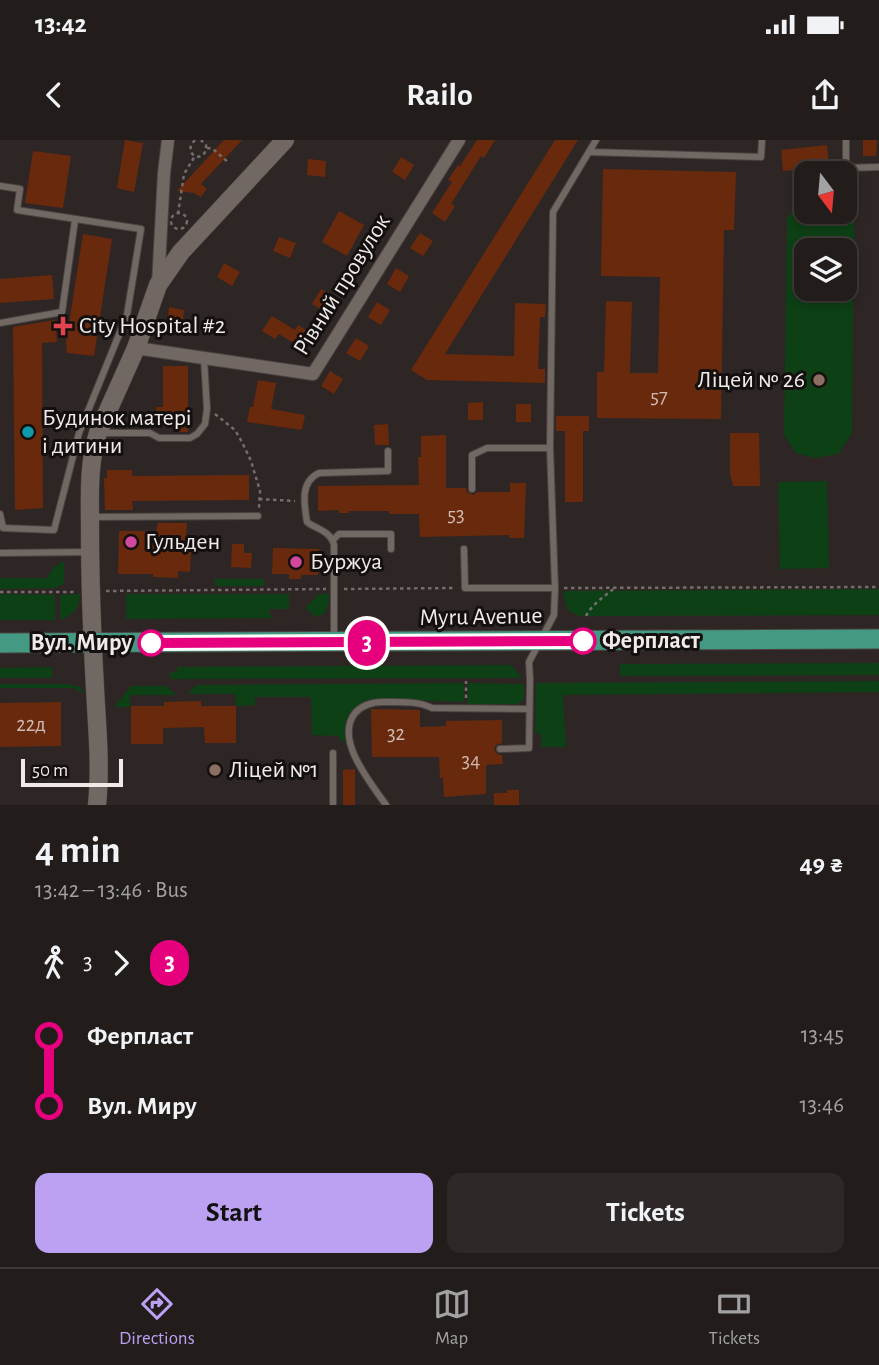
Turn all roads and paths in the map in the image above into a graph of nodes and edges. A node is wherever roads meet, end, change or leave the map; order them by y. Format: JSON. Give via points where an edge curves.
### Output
{"nodes":[{"id":1,"x":168,"y":140,"type":"edge"},
{"id":2,"x":195,"y":140,"type":"edge"},
{"id":3,"x":201,"y":140,"type":"edge"},
{"id":4,"x":285,"y":140,"type":"edge"},
{"id":5,"x":459,"y":140,"type":"edge"},
{"id":6,"x":596,"y":140,"type":"edge"},
{"id":7,"x":762,"y":140,"type":"edge"},
{"id":8,"x":846,"y":140,"type":"edge"},
{"id":9,"x":207,"y":148,"type":"junction"},
{"id":10,"x":589,"y":152,"type":"junction"},
{"id":11,"x":195,"y":156,"type":"junction"},
{"id":12,"x":229,"y":163,"type":"dead end"},
{"id":13,"x":879,"y":167,"type":"edge"},
{"id":14,"x":0,"y":186,"type":"edge"},
{"id":15,"x":178,"y":214,"type":"junction"},
{"id":16,"x":75,"y":220,"type":"junction"},
{"id":17,"x":158,"y":285,"type":"junction"},
{"id":18,"x":0,"y":323,"type":"edge"},
{"id":19,"x":136,"y":348,"type":"junction"},
{"id":20,"x":204,"y":358,"type":"junction"},
{"id":21,"x":99,"y":383,"type":"junction"},
{"id":22,"x":117,"y":391,"type":"junction"},
{"id":23,"x":222,"y":418,"type":"dead end"},
{"id":24,"x":98,"y":433,"type":"junction"},
{"id":25,"x":550,"y":448,"type":"junction"},
{"id":26,"x":388,"y":451,"type":"dead end"},
{"id":27,"x":472,"y":489,"type":"dead end"},
{"id":28,"x":305,"y":502,"type":"junction"},
{"id":29,"x":0,"y":514,"type":"edge"},
{"id":30,"x":258,"y":516,"type":"dead end"},
{"id":31,"x":90,"y":517,"type":"junction"},
{"id":32,"x":333,"y":540,"type":"junction"},
{"id":33,"x":391,"y":549,"type":"dead end"},
{"id":34,"x":464,"y":549,"type":"dead end"},
{"id":35,"x":90,"y":552,"type":"junction"},
{"id":36,"x":0,"y":553,"type":"edge"},
{"id":37,"x":615,"y":587,"type":"junction"},
{"id":38,"x":879,"y":587,"type":"edge"},
{"id":39,"x":465,"y":588,"type":"junction"},
{"id":40,"x":555,"y":588,"type":"junction"},
{"id":41,"x":333,"y":589,"type":"junction"},
{"id":42,"x":102,"y":591,"type":"dead end"},
{"id":43,"x":0,"y":592,"type":"edge"},
{"id":44,"x":80,"y":592,"type":"dead end"},
{"id":45,"x":586,"y":617,"type":"dead end"},
{"id":46,"x":879,"y":639,"type":"edge"},
{"id":47,"x":540,"y":641,"type":"junction"},
{"id":48,"x":92,"y":642,"type":"junction"},
{"id":49,"x":0,"y":643,"type":"edge"},
{"id":50,"x":334,"y":643,"type":"junction"},
{"id":51,"x":466,"y":681,"type":"dead end"},
{"id":52,"x":466,"y":708,"type":"junction"},
{"id":53,"x":530,"y":709,"type":"junction"},
{"id":54,"x":500,"y":749,"type":"dead end"},
{"id":55,"x":333,"y":753,"type":"dead end"},
{"id":56,"x":97,"y":805,"type":"edge"},
{"id":57,"x":333,"y":805,"type":"edge"},
{"id":58,"x":386,"y":805,"type":"edge"}],
"edges":[{"from":1,"to":17,"type":"street"},
{"from":2,"to":11,"type":"path","via":[[190,149]]},
{"from":3,"to":9,"type":"path"},
{"from":4,"to":17,"type":"main road","via":[[181,252]]},
{"from":5,"to":20,"type":"street","name":"Рівний провулок","via":[[313,374]]},
{"from":6,"to":10,"type":"lane"},
{"from":7,"to":10,"type":"lane","via":[[761,157]]},
{"from":8,"to":13,"type":"lane","via":[[846,168]]},
{"from":9,"to":11,"type":"path","via":[[203,155]]},
{"from":9,"to":12,"type":"path"},
{"from":10,"to":25,"type":"lane","via":[[553,212]]},
{"from":11,"to":15,"type":"path","via":[[184,174]]},
{"from":14,"to":16,"type":"lane","via":[[20,189],[17,209]]},
{"from":15,"to":15,"type":"path","via":[[172,218],[178,229],[187,220]]},
{"from":16,"to":18,"type":"lane","via":[[62,313]]},
{"from":16,"to":21,"type":"lane","via":[[141,229],[129,309]]},
{"from":17,"to":19,"type":"main road"},
{"from":19,"to":20,"type":"street","name":"Рівний провулок"},
{"from":19,"to":22,"type":"main road"},
{"from":20,"to":24,"type":"lane","via":[[207,409],[205,424],[197,435],[159,438],[150,433]]},
{"from":21,"to":22,"type":"lane"},
{"from":21,"to":29,"type":"lane","via":[[79,433],[54,530],[4,528]]},
{"from":22,"to":24,"type":"main road"},
{"from":23,"to":28,"type":"path","via":[[242,442],[260,499]]},
{"from":24,"to":31,"type":"main road","via":[[91,466]]},
{"from":25,"to":27,"type":"lane","via":[[486,448],[472,455]]},
{"from":25,"to":40,"type":"lane"},
{"from":26,"to":28,"type":"lane","via":[[388,471],[313,476],[306,485]]},
{"from":28,"to":32,"type":"lane","via":[[307,522]]},
{"from":30,"to":31,"type":"lane"},
{"from":31,"to":35,"type":"main road"},
{"from":32,"to":33,"type":"lane","via":[[339,534],[391,534]]},
{"from":32,"to":41,"type":"lane"},
{"from":34,"to":39,"type":"lane"},
{"from":35,"to":36,"type":"lane"},
{"from":35,"to":48,"type":"main road"},
{"from":37,"to":38,"type":"path"},
{"from":37,"to":40,"type":"path"},
{"from":37,"to":45,"type":"path"},
{"from":39,"to":40,"type":"lane"},
{"from":39,"to":41,"type":"path"},
{"from":40,"to":47,"type":"lane","via":[[554,615]]},
{"from":41,"to":42,"type":"path"},
{"from":41,"to":50,"type":"lane"},
{"from":43,"to":44,"type":"path"},
{"from":46,"to":47,"type":"main road","name":"Myru Avenue"},
{"from":47,"to":50,"type":"main road","name":"Myru Avenue"},
{"from":47,"to":53,"type":"lane","via":[[529,662]]},
{"from":48,"to":49,"type":"main road","name":"Myru Avenue"},
{"from":48,"to":50,"type":"main road","name":"Myru Avenue"},
{"from":48,"to":56,"type":"main road"},
{"from":51,"to":52,"type":"path"},
{"from":52,"to":53,"type":"lane"},
{"from":52,"to":58,"type":"lane","via":[[382,702],[364,705],[354,715],[348,728],[352,748]]},
{"from":53,"to":54,"type":"lane","via":[[529,748]]},
{"from":55,"to":57,"type":"lane"}]}
